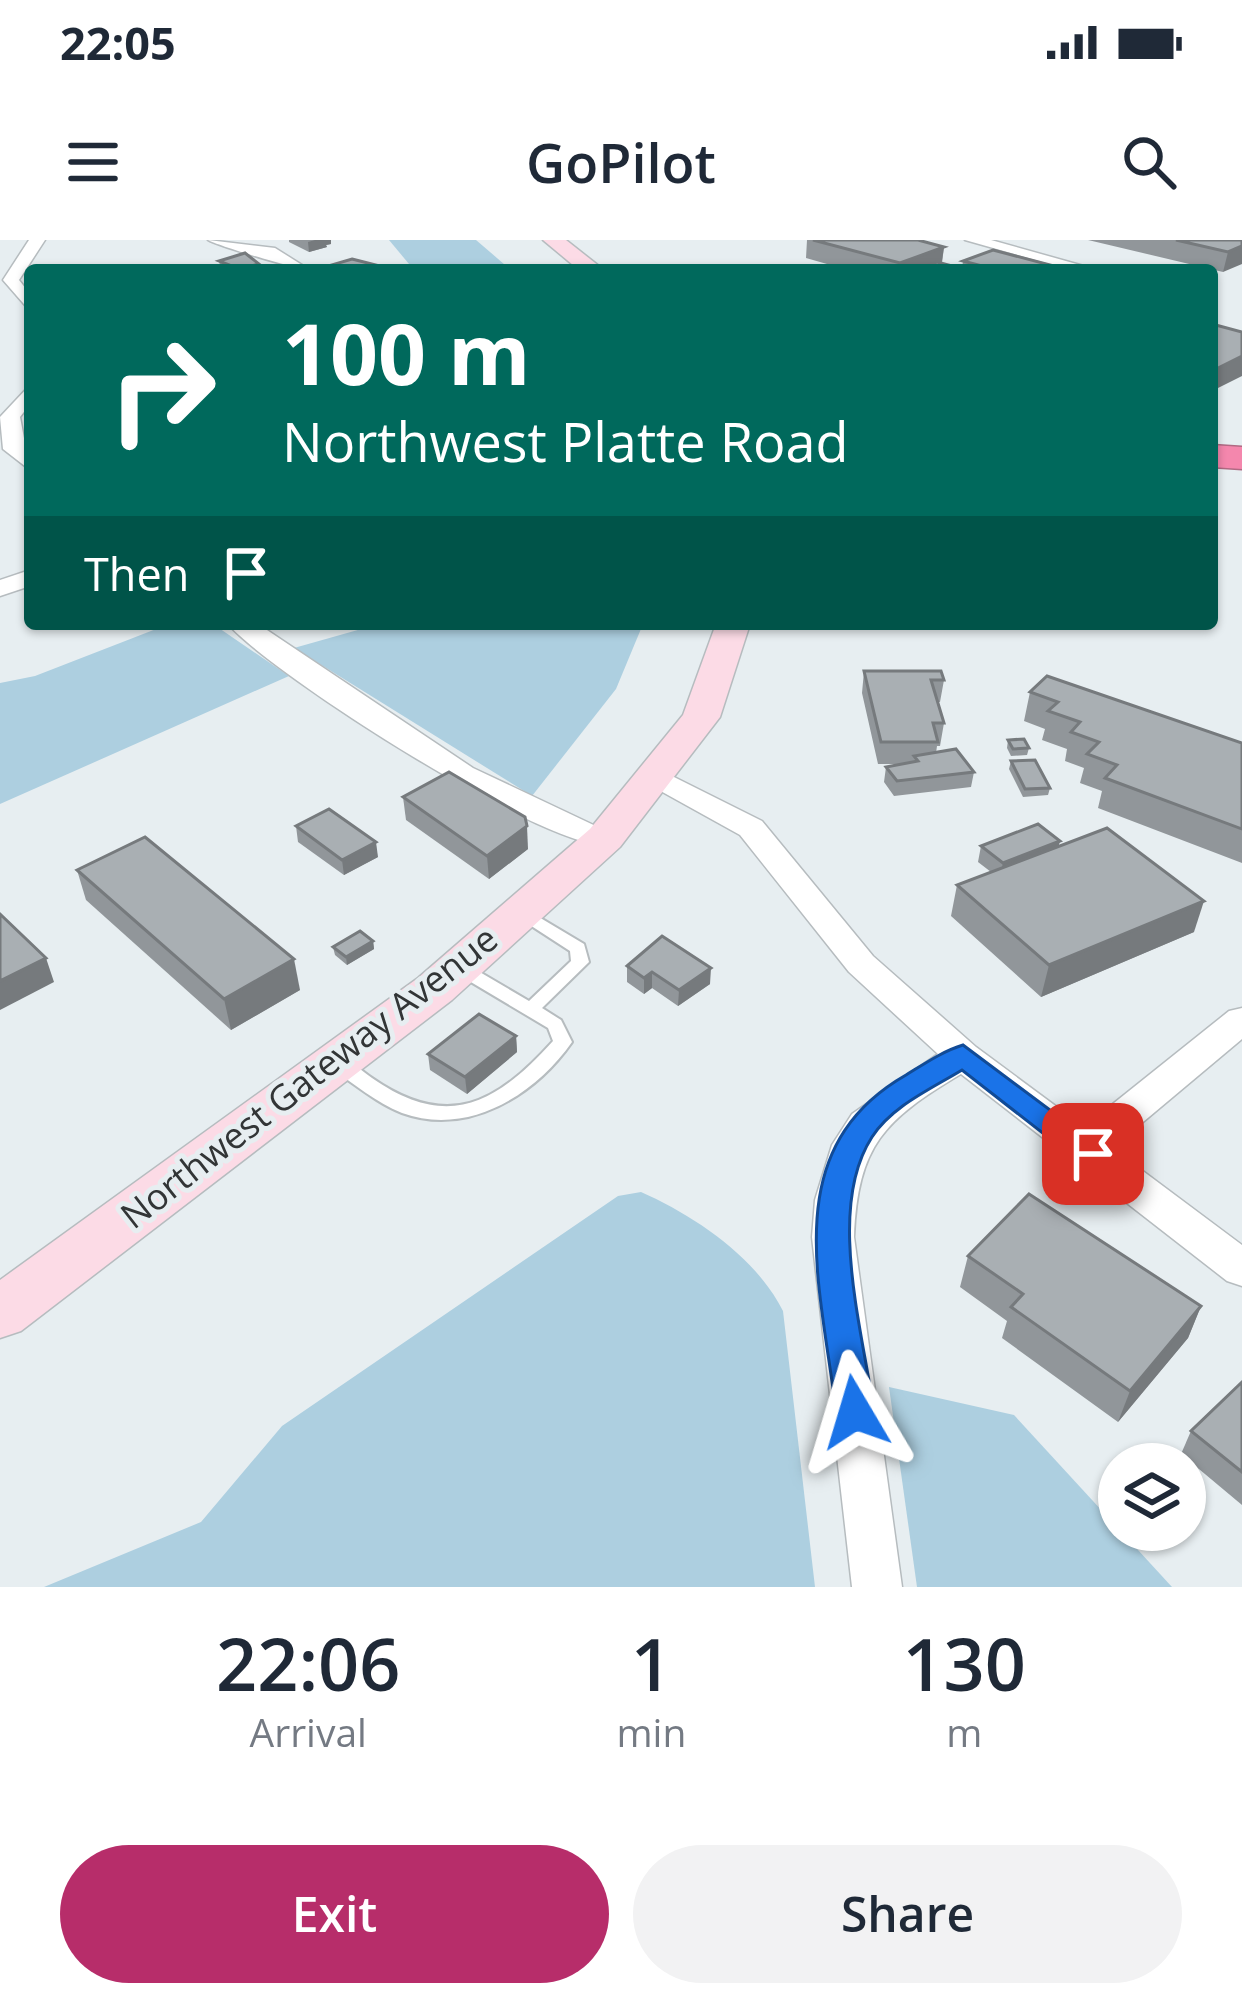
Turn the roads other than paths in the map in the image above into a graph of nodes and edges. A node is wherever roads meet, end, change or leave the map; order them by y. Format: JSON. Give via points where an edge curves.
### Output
{"nodes":[{"id":1,"x":37,"y":240,"type":"edge"},
{"id":2,"x":216,"y":240,"type":"edge"},
{"id":3,"x":525,"y":240,"type":"edge"},
{"id":4,"x":553,"y":240,"type":"edge"},
{"id":5,"x":973,"y":240,"type":"edge"},
{"id":6,"x":292,"y":264,"type":"edge"},
{"id":7,"x":555,"y":264,"type":"edge"},
{"id":8,"x":585,"y":264,"type":"edge"},
{"id":9,"x":1067,"y":264,"type":"edge"},
{"id":10,"x":24,"y":298,"type":"edge"},
{"id":11,"x":24,"y":400,"type":"edge"},
{"id":12,"x":14,"y":436,"type":"edge"},
{"id":13,"x":250,"y":630,"type":"edge"},
{"id":14,"x":731,"y":630,"type":"edge"},
{"id":15,"x":658,"y":778,"type":"junction"},
{"id":16,"x":605,"y":838,"type":"junction"},
{"id":17,"x":521,"y":912,"type":"junction"},
{"id":18,"x":459,"y":968,"type":"junction"},
{"id":19,"x":531,"y":1009,"type":"junction"},
{"id":20,"x":1242,"y":1020,"type":"edge"},
{"id":21,"x":963,"y":1055,"type":"junction"},
{"id":22,"x":337,"y":1063,"type":"junction"},
{"id":23,"x":1084,"y":1148,"type":"junction"},
{"id":24,"x":1242,"y":1270,"type":"edge"},
{"id":25,"x":0,"y":1313,"type":"edge"},
{"id":26,"x":877,"y":1587,"type":"edge"}],
"edges":[{"from":1,"to":10,"type":"street","via":[[11,280]]},
{"from":2,"to":6,"type":"street"},
{"from":3,"to":7,"type":"main road"},
{"from":4,"to":8,"type":"main road"},
{"from":5,"to":9,"type":"street"},
{"from":11,"to":12,"type":"street","via":[[10,417]]},
{"from":13,"to":16,"type":"street","via":[[473,779]]},
{"from":14,"to":15,"type":"main road","name":"Northwest Gateway Avenue","via":[[713,692]]},
{"from":15,"to":16,"type":"main road","name":"Northwest Gateway Avenue"},
{"from":15,"to":21,"type":"street","via":[[751,827],[861,964]]},
{"from":16,"to":17,"type":"main road","name":"Northwest Gateway Avenue"},
{"from":17,"to":18,"type":"main road","name":"Northwest Gateway Avenue"},
{"from":17,"to":19,"type":"lane","via":[[578,948],[580,962]]},
{"from":18,"to":19,"type":"lane"},
{"from":18,"to":22,"type":"main road","name":"Northwest Gateway Avenue"},
{"from":19,"to":22,"type":"lane","via":[[555,1024],[563,1042],[482,1109],[416,1111]]},
{"from":20,"to":23,"type":"street"},
{"from":21,"to":23,"type":"street"},
{"from":21,"to":26,"type":"street","via":[[895,1095],[861,1127],[833,1185]]},
{"from":22,"to":25,"type":"main road","name":"Northwest Gateway Avenue"},
{"from":23,"to":24,"type":"street"}]}
